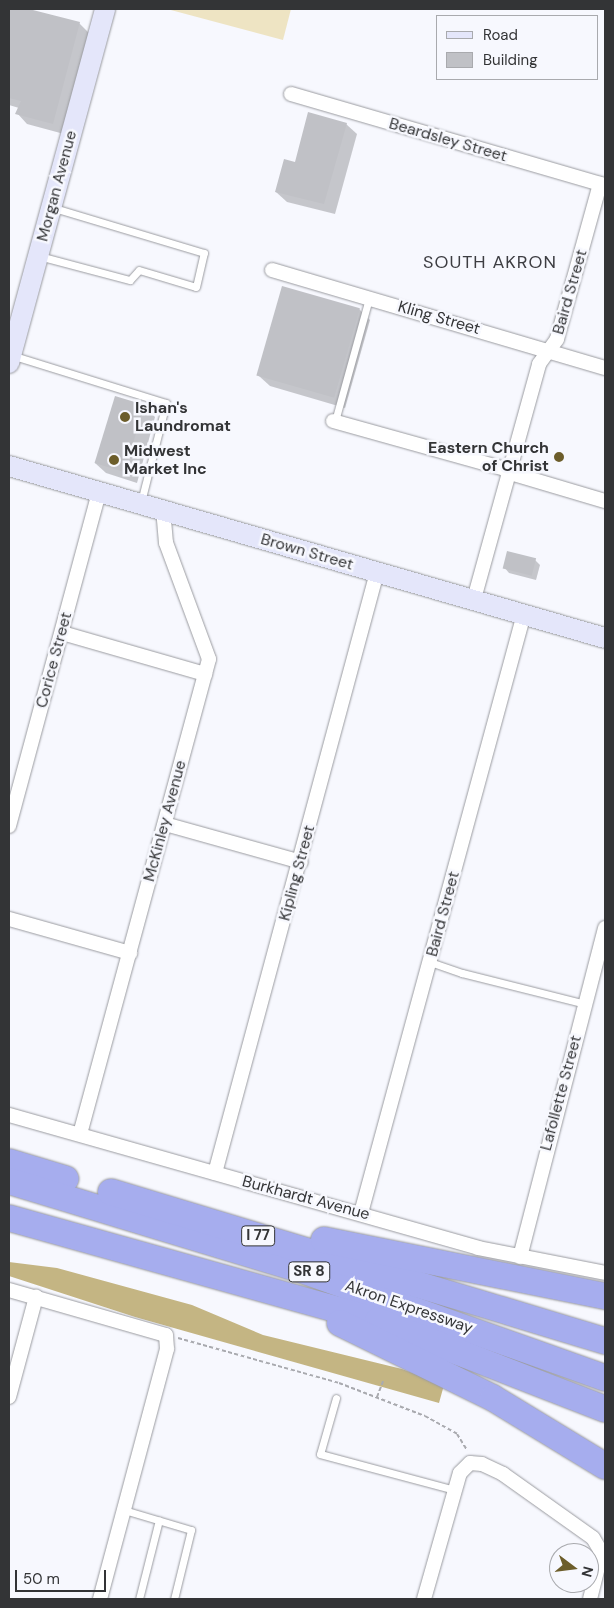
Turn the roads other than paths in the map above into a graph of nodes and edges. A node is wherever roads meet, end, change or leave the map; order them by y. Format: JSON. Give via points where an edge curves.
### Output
{"nodes":[{"id":1,"x":105,"y":9,"type":"edge"},
{"id":2,"x":291,"y":94,"type":"dead end"},
{"id":3,"x":603,"y":184,"type":"edge"},
{"id":4,"x":51,"y":208,"type":"junction"},
{"id":5,"x":38,"y":255,"type":"junction"},
{"id":6,"x":272,"y":270,"type":"dead end"},
{"id":7,"x":369,"y":298,"type":"junction"},
{"id":8,"x":549,"y":350,"type":"junction"},
{"id":9,"x":10,"y":359,"type":"edge"},
{"id":10,"x":605,"y":368,"type":"edge"},
{"id":11,"x":334,"y":421,"type":"joint"},
{"id":12,"x":9,"y":466,"type":"edge"},
{"id":13,"x":508,"y":471,"type":"junction"},
{"id":14,"x":99,"y":493,"type":"junction"},
{"id":15,"x":605,"y":501,"type":"edge"},
{"id":16,"x":140,"y":504,"type":"junction"},
{"id":17,"x":163,"y":511,"type":"junction"},
{"id":18,"x":377,"y":572,"type":"junction"},
{"id":19,"x":474,"y":600,"type":"junction"},
{"id":20,"x":524,"y":614,"type":"junction"},
{"id":21,"x":62,"y":633,"type":"junction"},
{"id":22,"x":605,"y":638,"type":"edge"},
{"id":23,"x":205,"y":674,"type":"junction"},
{"id":24,"x":165,"y":824,"type":"junction"},
{"id":25,"x":9,"y":826,"type":"edge"},
{"id":26,"x":301,"y":862,"type":"junction"},
{"id":27,"x":9,"y":919,"type":"edge"},
{"id":28,"x":605,"y":928,"type":"edge"},
{"id":29,"x":130,"y":953,"type":"junction"},
{"id":30,"x":430,"y":962,"type":"junction"},
{"id":31,"x":585,"y":1004,"type":"junction"},
{"id":32,"x":9,"y":1115,"type":"edge"},
{"id":33,"x":80,"y":1134,"type":"junction"},
{"id":34,"x":9,"y":1162,"type":"edge"},
{"id":35,"x":215,"y":1173,"type":"junction"},
{"id":36,"x":9,"y":1181,"type":"edge"},
{"id":37,"x":361,"y":1213,"type":"junction"},
{"id":38,"x":9,"y":1218,"type":"edge"},
{"id":39,"x":225,"y":1226,"type":"junction"},
{"id":40,"x":520,"y":1257,"type":"junction"},
{"id":41,"x":605,"y":1273,"type":"edge"},
{"id":42,"x":224,"y":1275,"type":"junction"},
{"id":43,"x":9,"y":1290,"type":"edge"},
{"id":44,"x":605,"y":1296,"type":"edge"},
{"id":45,"x":36,"y":1297,"type":"junction"},
{"id":46,"x":605,"y":1340,"type":"edge"},
{"id":47,"x":443,"y":1372,"type":"junction"},
{"id":48,"x":605,"y":1378,"type":"edge"},
{"id":49,"x":9,"y":1397,"type":"edge"},
{"id":50,"x":336,"y":1398,"type":"dead end"},
{"id":51,"x":605,"y":1409,"type":"edge"},
{"id":52,"x":605,"y":1466,"type":"edge"},
{"id":53,"x":605,"y":1486,"type":"edge"},
{"id":54,"x":454,"y":1490,"type":"junction"},
{"id":55,"x":124,"y":1510,"type":"junction"},
{"id":56,"x":158,"y":1520,"type":"junction"},
{"id":57,"x":100,"y":1599,"type":"edge"},
{"id":58,"x":139,"y":1599,"type":"edge"},
{"id":59,"x":174,"y":1599,"type":"edge"},
{"id":60,"x":424,"y":1599,"type":"edge"},
{"id":61,"x":590,"y":1599,"type":"edge"}],
"edges":[{"from":1,"to":4,"type":"main road","name":"Morgan Avenue"},
{"from":2,"to":3,"type":"street","name":"Beardsley Street"},
{"from":3,"to":8,"type":"street","name":"Baird Street","via":[[560,330]]},
{"from":4,"to":5,"type":"main road","name":"Morgan Avenue"},
{"from":4,"to":5,"type":"lane","via":[[204,253],[196,287],[139,270],[130,280]]},
{"from":5,"to":9,"type":"main road","name":"Morgan Avenue"},
{"from":6,"to":7,"type":"street","name":"Kling Street"},
{"from":7,"to":8,"type":"street","name":"Kling Street"},
{"from":7,"to":11,"type":"lane"},
{"from":8,"to":10,"type":"street","name":"Kling Street"},
{"from":8,"to":13,"type":"street","name":"Baird Street","via":[[539,364]]},
{"from":9,"to":16,"type":"lane","via":[[166,403]]},
{"from":11,"to":13,"type":"street"},
{"from":12,"to":14,"type":"main road","name":"Brown Street"},
{"from":13,"to":15,"type":"street"},
{"from":13,"to":19,"type":"street","name":"Baird Street"},
{"from":14,"to":16,"type":"main road","name":"Brown Street"},
{"from":14,"to":21,"type":"street","name":"Corice Street"},
{"from":16,"to":17,"type":"main road","name":"Brown Street"},
{"from":17,"to":18,"type":"main road","name":"Brown Street"},
{"from":17,"to":23,"type":"street","name":"McKinley Avenue","via":[[166,543],[207,648],[209,659]]},
{"from":18,"to":19,"type":"main road","name":"Brown Street"},
{"from":18,"to":26,"type":"street","name":"Kipling Street"},
{"from":19,"to":20,"type":"main road","name":"Brown Street"},
{"from":20,"to":22,"type":"main road","name":"Brown Street"},
{"from":20,"to":30,"type":"street","name":"Baird Street"},
{"from":21,"to":23,"type":"street"},
{"from":21,"to":25,"type":"street","name":"Corice Street"},
{"from":23,"to":24,"type":"street","name":"McKinley Avenue"},
{"from":24,"to":26,"type":"street"},
{"from":24,"to":29,"type":"street","name":"McKinley Avenue"},
{"from":26,"to":35,"type":"street","name":"Kipling Street"},
{"from":27,"to":29,"type":"street"},
{"from":28,"to":31,"type":"street","name":"Lafollette Street"},
{"from":29,"to":33,"type":"street","name":"McKinley Avenue"},
{"from":30,"to":31,"type":"lane"},
{"from":30,"to":37,"type":"street","name":"Baird Street"},
{"from":31,"to":40,"type":"street","name":"Lafollette Street"},
{"from":32,"to":33,"type":"street","name":"Burkhardt Avenue"},
{"from":33,"to":35,"type":"street","name":"Burkhardt Avenue"},
{"from":34,"to":39,"type":"highway","number":"I 77"},
{"from":35,"to":37,"type":"street","name":"Burkhardt Avenue"},
{"from":36,"to":48,"type":"highway","name":"Akron Expressway","number":"SR 8","via":[[299,1269]]},
{"from":37,"to":40,"type":"street","name":"Burkhardt Avenue"},
{"from":38,"to":42,"type":"highway","name":"Akron Expressway"},
{"from":39,"to":44,"type":"highway","via":[[295,1234]]},
{"from":39,"to":46,"type":"highway","number":"I 77"},
{"from":40,"to":41,"type":"street","name":"Burkhardt Avenue"},
{"from":42,"to":47,"type":"highway","via":[[310,1310]]},
{"from":42,"to":51,"type":"highway","name":"Akron Expressway","number":"SR 8","via":[[378,1321]]},
{"from":43,"to":45,"type":"street"},
{"from":45,"to":49,"type":"street"},
{"from":45,"to":55,"type":"street","via":[[166,1335],[167,1349]]},
{"from":47,"to":52,"type":"highway"},
{"from":47,"to":53,"type":"highway","via":[[530,1426]]},
{"from":50,"to":54,"type":"lane","via":[[320,1454]]},
{"from":54,"to":60,"type":"street"},
{"from":54,"to":61,"type":"street","via":[[460,1472],[470,1463],[482,1464],[503,1474],[593,1538],[600,1550]]},
{"from":55,"to":56,"type":"lane"},
{"from":55,"to":57,"type":"street"},
{"from":56,"to":58,"type":"lane"},
{"from":56,"to":59,"type":"lane","via":[[191,1530]]}]}
